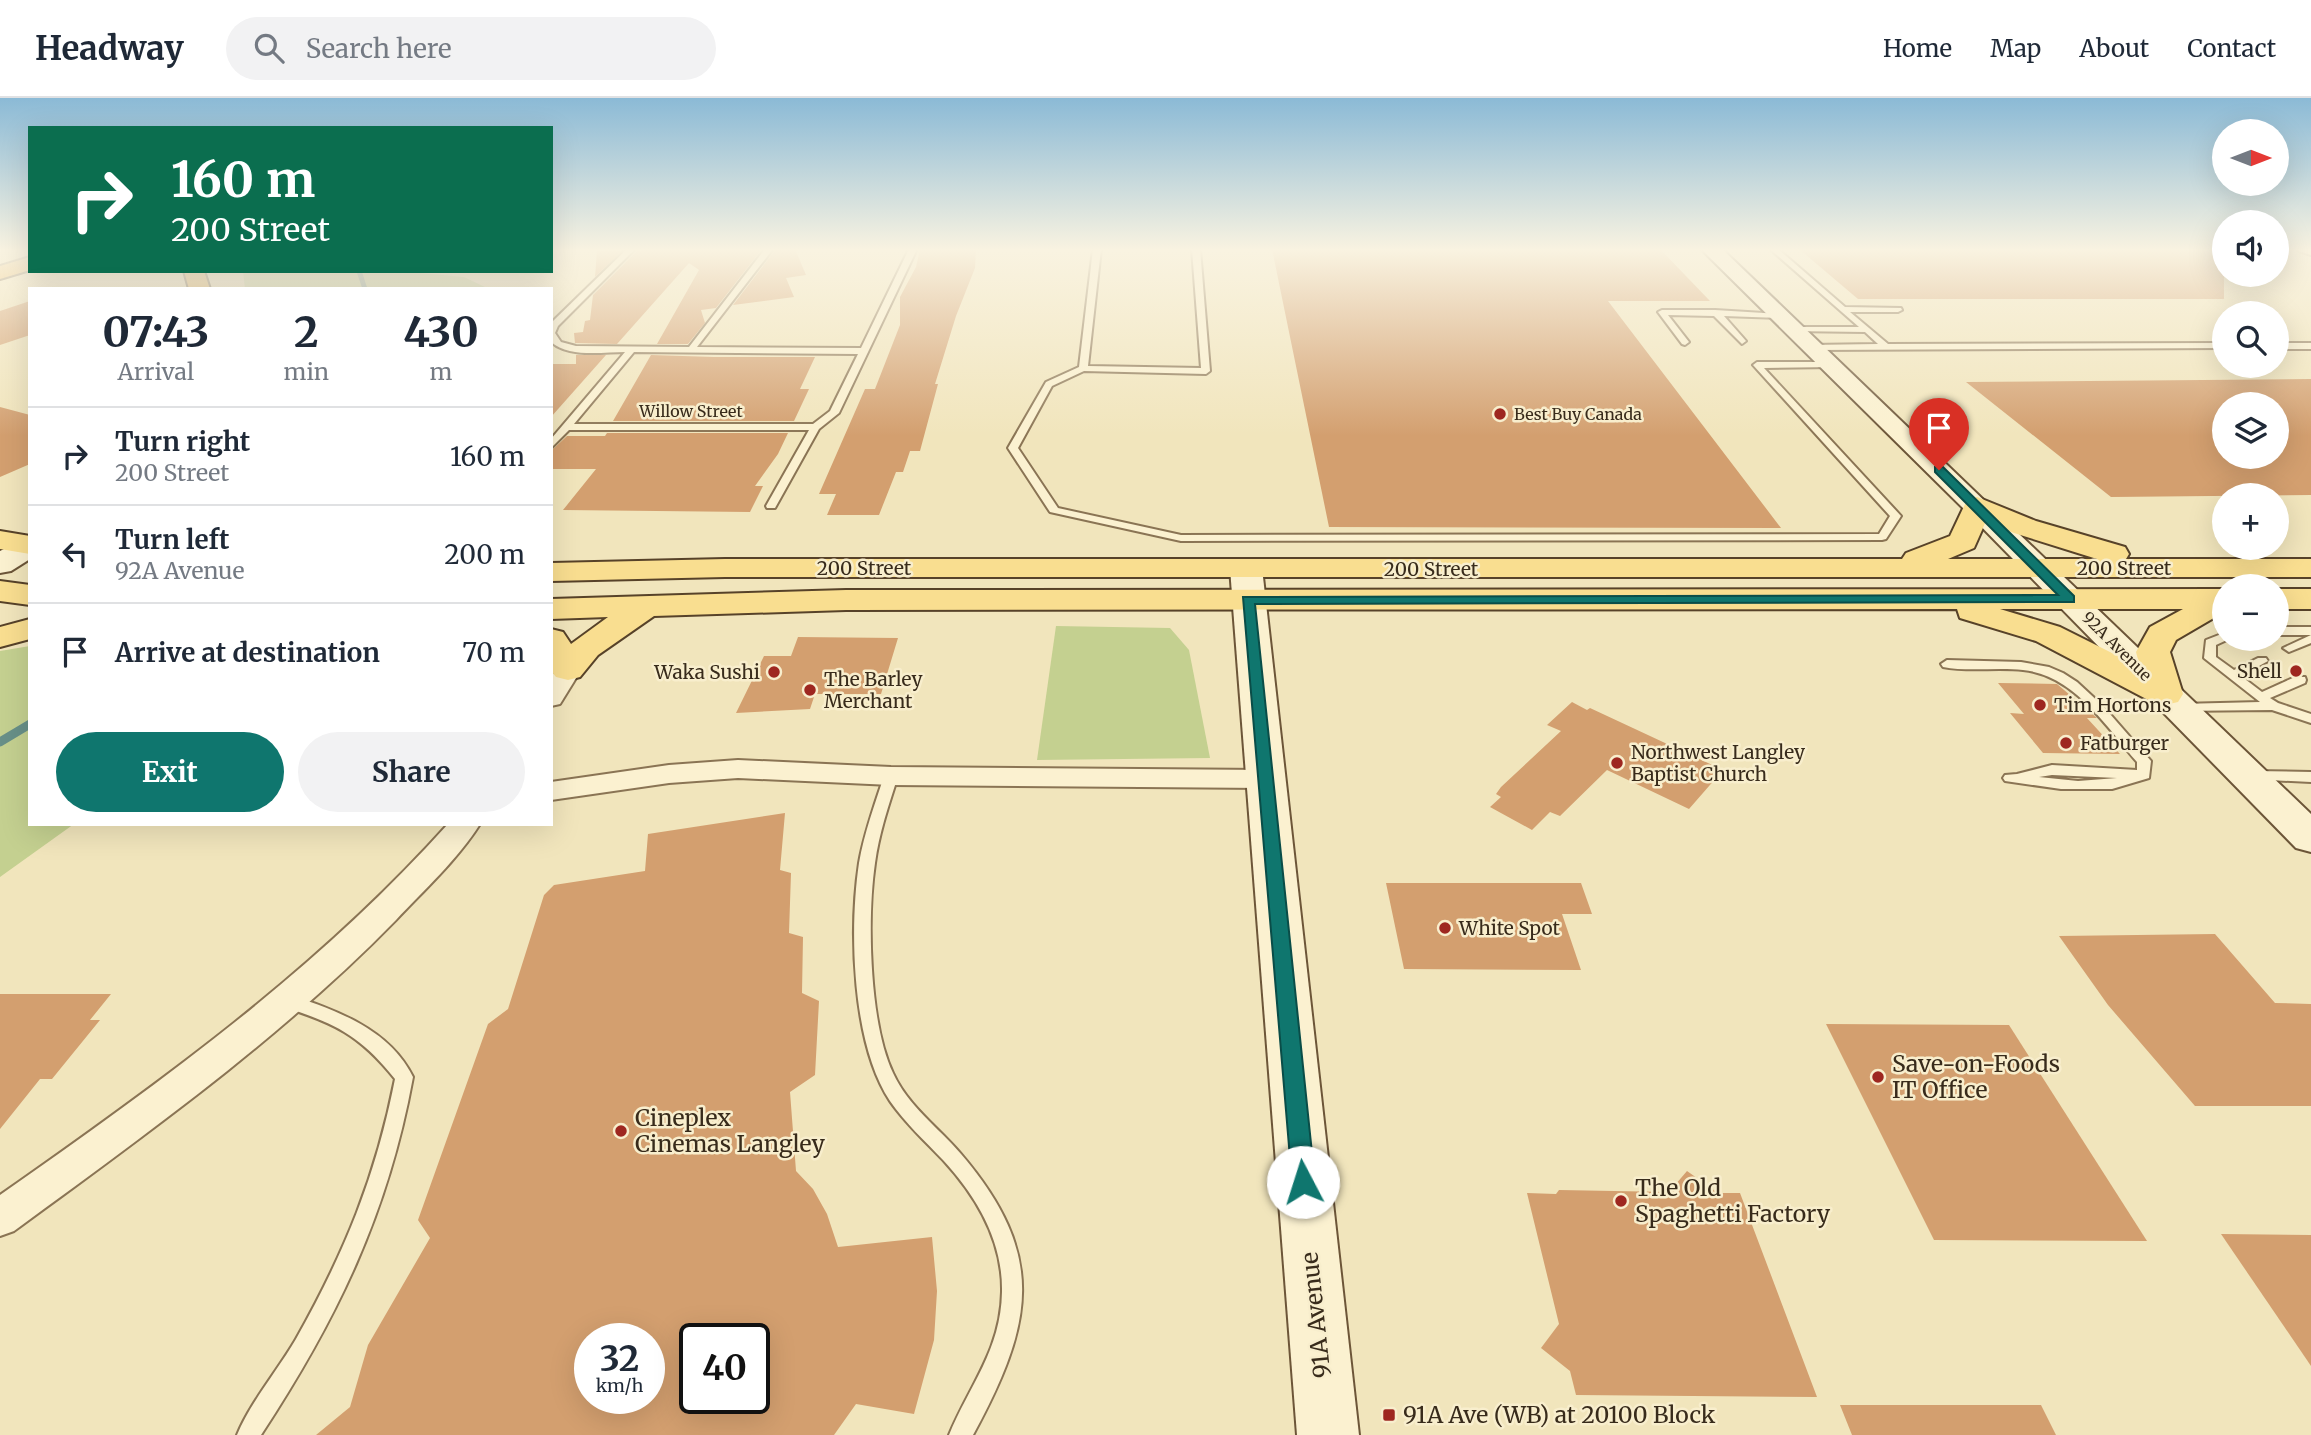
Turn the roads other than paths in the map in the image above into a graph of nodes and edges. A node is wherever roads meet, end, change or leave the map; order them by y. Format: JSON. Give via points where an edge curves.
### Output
{"nodes":[{"id":1,"x":568,"y":311,"type":"edge"},
{"id":2,"x":721,"y":311,"type":"edge"},
{"id":3,"x":882,"y":311,"type":"edge"},
{"id":4,"x":1090,"y":311,"type":"edge"},
{"id":5,"x":1201,"y":311,"type":"edge"},
{"id":6,"x":1775,"y":311,"type":"edge"},
{"id":7,"x":1846,"y":311,"type":"edge"},
{"id":8,"x":1715,"y":312,"type":"junction"},
{"id":9,"x":1786,"y":322,"type":"junction"},
{"id":10,"x":553,"y":330,"type":"edge"},
{"id":11,"x":1866,"y":330,"type":"junction"},
{"id":12,"x":553,"y":337,"type":"edge"},
{"id":13,"x":1742,"y":341,"type":"dead end"},
{"id":14,"x":1685,"y":342,"type":"dead end"},
{"id":15,"x":1885,"y":346,"type":"junction"},
{"id":16,"x":2212,"y":346,"type":"edge"},
{"id":17,"x":2289,"y":346,"type":"edge"},
{"id":18,"x":2311,"y":346,"type":"edge"},
{"id":19,"x":631,"y":350,"type":"junction"},
{"id":20,"x":691,"y":350,"type":"junction"},
{"id":21,"x":863,"y":351,"type":"junction"},
{"id":22,"x":1821,"y":356,"type":"junction"},
{"id":23,"x":1083,"y":368,"type":"junction"},
{"id":24,"x":568,"y":426,"type":"junction"},
{"id":25,"x":815,"y":427,"type":"junction"},
{"id":26,"x":553,"y":443,"type":"edge"},
{"id":27,"x":771,"y":506,"type":"dead end"},
{"id":28,"x":1976,"y":506,"type":"junction"},
{"id":29,"x":0,"y":540,"type":"edge"},
{"id":30,"x":28,"y":545,"type":"edge"},
{"id":31,"x":28,"y":546,"type":"edge"},
{"id":32,"x":0,"y":564,"type":"edge"},
{"id":33,"x":1898,"y":568,"type":"junction"},
{"id":34,"x":2039,"y":568,"type":"junction"},
{"id":35,"x":2181,"y":568,"type":"junction"},
{"id":36,"x":2311,"y":568,"type":"edge"},
{"id":37,"x":553,"y":572,"type":"edge"},
{"id":38,"x":1247,"y":584,"type":"junction"},
{"id":39,"x":2311,"y":598,"type":"edge"},
{"id":40,"x":1930,"y":599,"type":"junction"},
{"id":41,"x":2070,"y":599,"type":"junction"},
{"id":42,"x":2212,"y":599,"type":"edge"},
{"id":43,"x":2289,"y":599,"type":"edge"},
{"id":44,"x":646,"y":606,"type":"junction"},
{"id":45,"x":2212,"y":606,"type":"edge"},
{"id":46,"x":553,"y":609,"type":"edge"},
{"id":47,"x":28,"y":630,"type":"edge"},
{"id":48,"x":2289,"y":631,"type":"edge"},
{"id":49,"x":2311,"y":631,"type":"edge"},
{"id":50,"x":0,"y":637,"type":"edge"},
{"id":51,"x":2311,"y":639,"type":"edge"},
{"id":52,"x":2212,"y":642,"type":"edge"},
{"id":53,"x":2289,"y":648,"type":"dead end"},
{"id":54,"x":553,"y":649,"type":"edge"},
{"id":55,"x":2262,"y":661,"type":"dead end"},
{"id":56,"x":1947,"y":664,"type":"dead end"},
{"id":57,"x":2232,"y":675,"type":"junction"},
{"id":58,"x":2300,"y":680,"type":"dead end"},
{"id":59,"x":560,"y":684,"type":"edge"},
{"id":60,"x":2261,"y":697,"type":"junction"},
{"id":61,"x":2172,"y":701,"type":"junction"},
{"id":62,"x":2273,"y":706,"type":"junction"},
{"id":63,"x":2311,"y":719,"type":"edge"},
{"id":64,"x":891,"y":776,"type":"junction"},
{"id":65,"x":2248,"y":776,"type":"junction"},
{"id":66,"x":2311,"y":777,"type":"edge"},
{"id":67,"x":2010,"y":778,"type":"dead end"},
{"id":68,"x":1265,"y":779,"type":"junction"},
{"id":69,"x":553,"y":791,"type":"edge"},
{"id":70,"x":463,"y":826,"type":"edge"},
{"id":71,"x":2311,"y":838,"type":"edge"},
{"id":72,"x":287,"y":1001,"type":"junction"},
{"id":73,"x":0,"y":1218,"type":"edge"},
{"id":74,"x":248,"y":1435,"type":"edge"},
{"id":75,"x":960,"y":1435,"type":"edge"},
{"id":76,"x":1328,"y":1435,"type":"edge"}],
"edges":[{"from":1,"to":10,"type":"lane"},
{"from":2,"to":20,"type":"lane"},
{"from":3,"to":21,"type":"lane"},
{"from":4,"to":23,"type":"lane"},
{"from":5,"to":23,"type":"lane","via":[[1206,371]]},
{"from":6,"to":9,"type":"street","name":"92A Avenue"},
{"from":7,"to":11,"type":"lane"},
{"from":8,"to":9,"type":"lane"},
{"from":8,"to":13,"type":"lane"},
{"from":8,"to":14,"type":"lane","via":[[1662,312]]},
{"from":9,"to":11,"type":"lane"},
{"from":9,"to":22,"type":"street","name":"92A Avenue"},
{"from":11,"to":15,"type":"lane"},
{"from":12,"to":19,"type":"lane","via":[[576,349]]},
{"from":15,"to":16,"type":"lane"},
{"from":15,"to":22,"type":"lane"},
{"from":17,"to":18,"type":"lane"},
{"from":19,"to":20,"type":"lane"},
{"from":19,"to":24,"type":"lane"},
{"from":20,"to":21,"type":"lane"},
{"from":21,"to":25,"type":"lane","via":[[834,413]]},
{"from":22,"to":23,"type":"lane","via":[[1756,365],[1896,516],[1882,537],[1181,538],[1054,510],[1013,448],[1049,384]]},
{"from":22,"to":28,"type":"street","name":"92A Avenue"},
{"from":24,"to":25,"type":"lane","name":"Willow Street"},
{"from":24,"to":26,"type":"lane"},
{"from":25,"to":27,"type":"lane"},
{"from":28,"to":33,"type":"main road","via":[[1963,542]]},
{"from":28,"to":34,"type":"street","name":"92A Avenue"},
{"from":28,"to":35,"type":"main road","via":[[2065,541]]},
{"from":29,"to":30,"type":"main road"},
{"from":31,"to":32,"type":"street"},
{"from":33,"to":34,"type":"main road","name":"200 Street"},
{"from":33,"to":38,"type":"main road","name":"200 Street"},
{"from":34,"to":35,"type":"main road","name":"200 Street"},
{"from":34,"to":41,"type":"street","name":"92A Avenue"},
{"from":35,"to":36,"type":"main road","name":"200 Street"},
{"from":37,"to":38,"type":"main road","name":"200 Street"},
{"from":38,"to":40,"type":"main road","name":"200 Street"},
{"from":38,"to":44,"type":"main road","name":"200 Street"},
{"from":38,"to":68,"type":"street","name":"91A Avenue"},
{"from":39,"to":43,"type":"main road"},
{"from":40,"to":41,"type":"main road","name":"200 Street"},
{"from":40,"to":61,"type":"main road","via":[[2048,634]]},
{"from":41,"to":42,"type":"main road","name":"200 Street"},
{"from":41,"to":61,"type":"street","name":"92A Avenue"},
{"from":44,"to":46,"type":"main road","name":"200 Street"},
{"from":44,"to":59,"type":"main road","via":[[586,648]]},
{"from":45,"to":61,"type":"main road","via":[[2162,634],[2153,652]]},
{"from":47,"to":50,"type":"main road"},
{"from":48,"to":49,"type":"lane"},
{"from":51,"to":53,"type":"lane"},
{"from":52,"to":57,"type":"lane","via":[[2210,658]]},
{"from":54,"to":59,"type":"main road"},
{"from":55,"to":57,"type":"lane"},
{"from":56,"to":67,"type":"lane","via":[[2029,667],[2061,677],[2076,687],[2144,761],[2144,775],[2121,785],[2063,785]]},
{"from":57,"to":60,"type":"lane"},
{"from":58,"to":60,"type":"lane"},
{"from":60,"to":62,"type":"lane"},
{"from":61,"to":62,"type":"lane"},
{"from":61,"to":65,"type":"street","name":"92A Avenue"},
{"from":62,"to":63,"type":"lane"},
{"from":64,"to":68,"type":"street"},
{"from":64,"to":69,"type":"street","via":[[738,769]]},
{"from":64,"to":75,"type":"lane","via":[[867,862],[866,974],[872,1047],[905,1111],[989,1201],[1004,1231],[1011,1260],[1014,1295],[1009,1326],[985,1393]]},
{"from":65,"to":66,"type":"lane"},
{"from":65,"to":71,"type":"street","name":"92A Avenue"},
{"from":68,"to":76,"type":"street","name":"91A Avenue"},
{"from":70,"to":72,"type":"street","via":[[409,887]]},
{"from":72,"to":73,"type":"street"},
{"from":72,"to":74,"type":"lane","via":[[351,1024],[381,1046],[404,1077],[396,1132],[345,1272],[310,1338]]}]}
